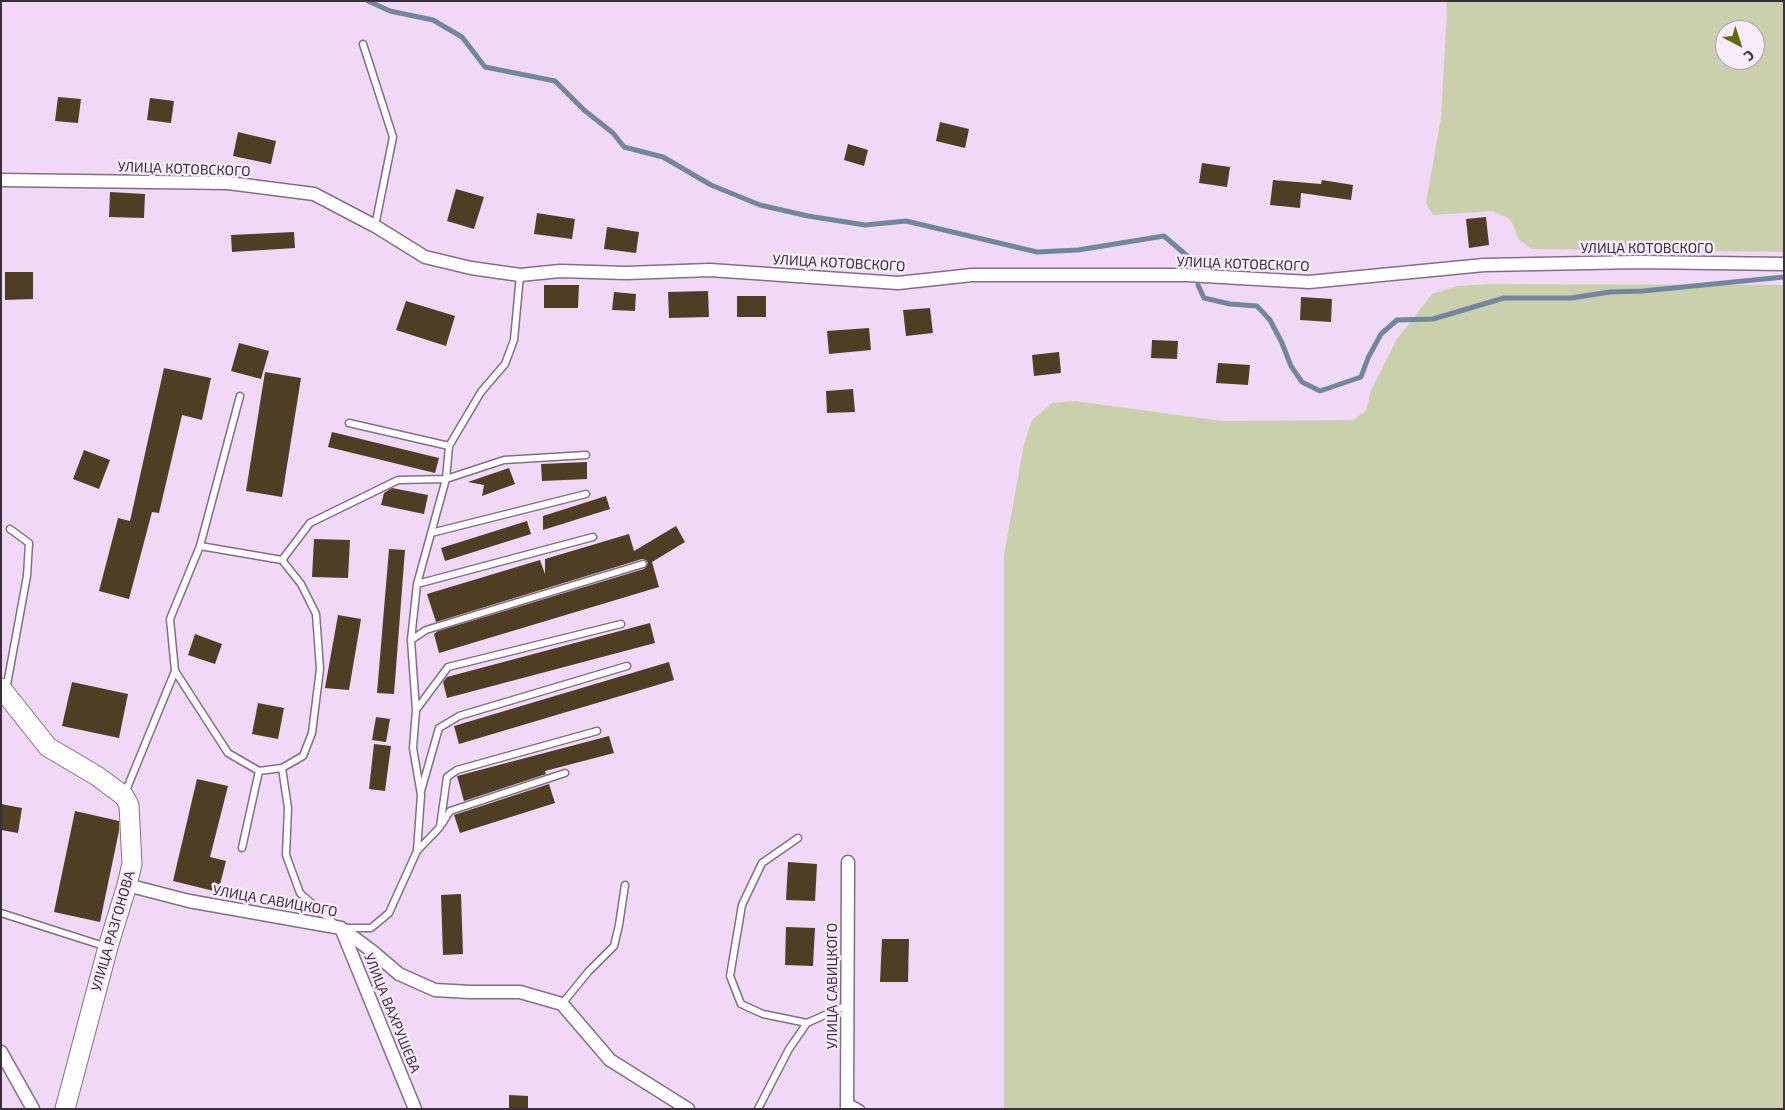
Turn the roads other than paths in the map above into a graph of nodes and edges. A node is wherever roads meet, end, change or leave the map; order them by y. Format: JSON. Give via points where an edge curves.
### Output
{"nodes":[{"id":1,"x":363,"y":44,"type":"dead end"},
{"id":2,"x":1,"y":180,"type":"edge"},
{"id":3,"x":375,"y":226,"type":"junction"},
{"id":4,"x":1784,"y":264,"type":"edge"},
{"id":5,"x":520,"y":275,"type":"junction"},
{"id":6,"x":240,"y":396,"type":"dead end"},
{"id":7,"x":349,"y":423,"type":"dead end"},
{"id":8,"x":449,"y":446,"type":"junction"},
{"id":9,"x":586,"y":455,"type":"dead end"},
{"id":10,"x":446,"y":479,"type":"junction"},
{"id":11,"x":586,"y":494,"type":"dead end"},
{"id":12,"x":10,"y":529,"type":"dead end"},
{"id":13,"x":431,"y":534,"type":"junction"},
{"id":14,"x":593,"y":537,"type":"dead end"},
{"id":15,"x":200,"y":546,"type":"junction"},
{"id":16,"x":282,"y":560,"type":"junction"},
{"id":17,"x":643,"y":564,"type":"dead end"},
{"id":18,"x":418,"y":584,"type":"junction"},
{"id":19,"x":622,"y":624,"type":"dead end"},
{"id":20,"x":411,"y":640,"type":"junction"},
{"id":21,"x":627,"y":666,"type":"dead end"},
{"id":22,"x":175,"y":671,"type":"junction"},
{"id":23,"x":4,"y":691,"type":"edge"},
{"id":24,"x":416,"y":710,"type":"junction"},
{"id":25,"x":597,"y":730,"type":"dead end"},
{"id":26,"x":282,"y":768,"type":"junction"},
{"id":27,"x":259,"y":771,"type":"junction"},
{"id":28,"x":565,"y":773,"type":"dead end"},
{"id":29,"x":420,"y":795,"type":"junction"},
{"id":30,"x":124,"y":796,"type":"junction"},
{"id":31,"x":440,"y":827,"type":"junction"},
{"id":32,"x":798,"y":838,"type":"dead end"},
{"id":33,"x":242,"y":848,"type":"dead end"},
{"id":34,"x":417,"y":851,"type":"junction"},
{"id":35,"x":848,"y":862,"type":"dead end"},
{"id":36,"x":128,"y":885,"type":"junction"},
{"id":37,"x":625,"y":885,"type":"dead end"},
{"id":38,"x":1,"y":913,"type":"edge"},
{"id":39,"x":341,"y":928,"type":"junction"},
{"id":40,"x":108,"y":947,"type":"junction"},
{"id":41,"x":562,"y":1004,"type":"junction"},
{"id":42,"x":847,"y":1005,"type":"junction"},
{"id":43,"x":808,"y":1023,"type":"junction"},
{"id":44,"x":1,"y":1052,"type":"edge"},
{"id":45,"x":847,"y":1105,"type":"edge"},
{"id":46,"x":33,"y":1109,"type":"edge"},
{"id":47,"x":65,"y":1109,"type":"edge"},
{"id":48,"x":415,"y":1109,"type":"edge"},
{"id":49,"x":688,"y":1109,"type":"edge"},
{"id":50,"x":758,"y":1109,"type":"edge"},
{"id":51,"x":861,"y":1109,"type":"edge"}],
"edges":[{"from":1,"to":3,"type":"lane","via":[[393,137]]},
{"from":2,"to":3,"type":"street","name":"УЛИЦА КОТОВСКОГО","via":[[228,183],[314,194]]},
{"from":3,"to":5,"type":"street","name":"УЛИЦА КОТОВСКОГО","via":[[425,257]]},
{"from":4,"to":5,"type":"street","name":"УЛИЦА КОТОВСКОГО","via":[[1484,265],[1309,282],[1187,275],[972,275],[898,283],[710,270],[560,271]]},
{"from":5,"to":8,"type":"lane","via":[[514,340],[506,364],[481,392]]},
{"from":6,"to":15,"type":"lane"},
{"from":7,"to":8,"type":"lane"},
{"from":8,"to":10,"type":"lane"},
{"from":9,"to":10,"type":"lane","via":[[504,460]]},
{"from":10,"to":13,"type":"lane"},
{"from":10,"to":16,"type":"lane","via":[[398,480],[310,523]]},
{"from":11,"to":13,"type":"lane"},
{"from":12,"to":23,"type":"lane","via":[[29,543],[27,576]]},
{"from":13,"to":18,"type":"lane"},
{"from":14,"to":18,"type":"lane"},
{"from":15,"to":16,"type":"lane"},
{"from":15,"to":22,"type":"lane","via":[[170,619]]},
{"from":16,"to":26,"type":"lane","via":[[301,584],[316,614],[320,669],[312,733],[303,756]]},
{"from":17,"to":20,"type":"lane","via":[[426,630]]},
{"from":18,"to":20,"type":"lane"},
{"from":19,"to":24,"type":"lane","via":[[448,667]]},
{"from":20,"to":24,"type":"lane"},
{"from":21,"to":29,"type":"lane","via":[[459,716],[439,728]]},
{"from":22,"to":27,"type":"lane","via":[[228,753]]},
{"from":22,"to":30,"type":"lane"},
{"from":23,"to":30,"type":"street","via":[[48,747]]},
{"from":24,"to":29,"type":"lane","via":[[413,748]]},
{"from":25,"to":31,"type":"lane","via":[[457,770],[447,776]]},
{"from":26,"to":27,"type":"lane"},
{"from":26,"to":39,"type":"lane","via":[[288,808],[286,855],[300,893]]},
{"from":27,"to":33,"type":"lane"},
{"from":28,"to":31,"type":"lane","via":[[450,811]]},
{"from":29,"to":34,"type":"lane"},
{"from":30,"to":36,"type":"street","name":"УЛИЦА РАЗГОНОВА","via":[[128,806],[132,864]]},
{"from":31,"to":34,"type":"lane"},
{"from":32,"to":43,"type":"lane","via":[[762,863],[742,905],[730,976],[741,1004],[763,1014]]},
{"from":34,"to":39,"type":"lane","via":[[389,913],[371,928]]},
{"from":35,"to":42,"type":"street","name":"УЛИЦА САВИЦКОГО"},
{"from":36,"to":39,"type":"street","name":"УЛИЦА САВИЦКОГО","via":[[189,901]]},
{"from":36,"to":40,"type":"street","name":"УЛИЦА РАЗГОНОВА"},
{"from":37,"to":41,"type":"lane","via":[[614,946]]},
{"from":38,"to":40,"type":"lane"},
{"from":39,"to":41,"type":"street","name":"УЛИЦА САВИЦКОГО","via":[[399,974],[435,990],[520,992]]},
{"from":39,"to":48,"type":"street","name":"УЛИЦА ВАХРУШЕВА"},
{"from":40,"to":47,"type":"street","name":"УЛИЦА РАЗГОНОВА"},
{"from":41,"to":49,"type":"street","via":[[610,1060]]},
{"from":42,"to":43,"type":"lane"},
{"from":42,"to":45,"type":"street","name":"УЛИЦА САВИЦКОГО"},
{"from":43,"to":50,"type":"lane","via":[[789,1049]]},
{"from":44,"to":46,"type":"street"},
{"from":45,"to":51,"type":"lane"}]}
